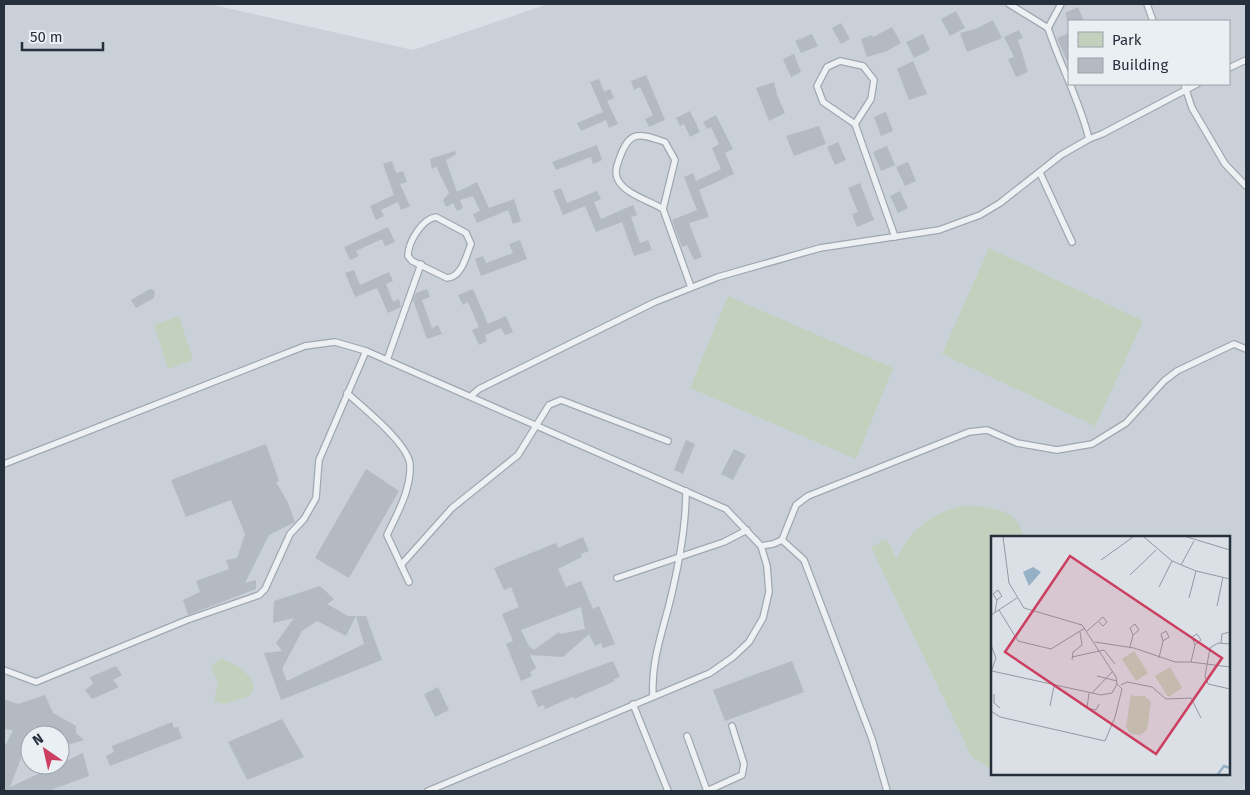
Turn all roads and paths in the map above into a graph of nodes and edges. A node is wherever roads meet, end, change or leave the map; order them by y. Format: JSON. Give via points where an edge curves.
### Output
{"nodes":[{"id":1,"x":1009,"y":4,"type":"edge"},
{"id":2,"x":1061,"y":4,"type":"edge"},
{"id":3,"x":1147,"y":4,"type":"edge"},
{"id":4,"x":1153,"y":20,"type":"edge"},
{"id":5,"x":1048,"y":28,"type":"junction"},
{"id":6,"x":1246,"y":60,"type":"edge"},
{"id":7,"x":1230,"y":68,"type":"edge"},
{"id":8,"x":1068,"y":81,"type":"edge"},
{"id":9,"x":1070,"y":85,"type":"edge"},
{"id":10,"x":1185,"y":86,"type":"edge"},
{"id":11,"x":855,"y":124,"type":"junction"},
{"id":12,"x":1089,"y":139,"type":"junction"},
{"id":13,"x":1040,"y":173,"type":"junction"},
{"id":14,"x":1246,"y":186,"type":"edge"},
{"id":15,"x":663,"y":208,"type":"junction"},
{"id":16,"x":895,"y":237,"type":"junction"},
{"id":17,"x":1072,"y":242,"type":"dead end"},
{"id":18,"x":421,"y":264,"type":"junction"},
{"id":19,"x":691,"y":287,"type":"junction"},
{"id":20,"x":1246,"y":350,"type":"edge"},
{"id":21,"x":366,"y":351,"type":"junction"},
{"id":22,"x":387,"y":360,"type":"junction"},
{"id":23,"x":347,"y":393,"type":"junction"},
{"id":24,"x":471,"y":396,"type":"junction"},
{"id":25,"x":537,"y":425,"type":"junction"},
{"id":26,"x":668,"y":441,"type":"dead end"},
{"id":27,"x":4,"y":464,"type":"edge"},
{"id":28,"x":686,"y":492,"type":"junction"},
{"id":29,"x":747,"y":530,"type":"junction"},
{"id":30,"x":782,"y":540,"type":"junction"},
{"id":31,"x":760,"y":546,"type":"junction"},
{"id":32,"x":678,"y":558,"type":"junction"},
{"id":33,"x":401,"y":565,"type":"junction"},
{"id":34,"x":617,"y":578,"type":"dead end"},
{"id":35,"x":409,"y":582,"type":"dead end"},
{"id":36,"x":4,"y":670,"type":"edge"},
{"id":37,"x":653,"y":696,"type":"junction"},
{"id":38,"x":633,"y":704,"type":"junction"},
{"id":39,"x":732,"y":726,"type":"dead end"},
{"id":40,"x":687,"y":736,"type":"dead end"},
{"id":41,"x":428,"y":791,"type":"edge"},
{"id":42,"x":668,"y":791,"type":"edge"},
{"id":43,"x":887,"y":791,"type":"edge"}],
"edges":[{"from":1,"to":5,"type":"lane"},
{"from":2,"to":5,"type":"lane"},
{"from":3,"to":4,"type":"lane"},
{"from":5,"to":8,"type":"lane"},
{"from":6,"to":7,"type":"lane"},
{"from":9,"to":12,"type":"lane"},
{"from":10,"to":12,"type":"lane","via":[[1153,108]]},
{"from":10,"to":14,"type":"lane","via":[[1192,108],[1225,164]]},
{"from":11,"to":11,"type":"lane","via":[[830,108],[819,95],[817,86],[827,67],[833,63],[840,61],[863,66],[874,80],[871,99]]},
{"from":11,"to":16,"type":"lane"},
{"from":12,"to":13,"type":"lane","via":[[1061,155]]},
{"from":13,"to":16,"type":"lane","via":[[980,215],[939,230]]},
{"from":13,"to":17,"type":"lane"},
{"from":15,"to":15,"type":"lane","via":[[625,189],[618,179],[616,169],[625,144],[632,137],[642,135],[665,142],[671,150],[675,160]]},
{"from":15,"to":19,"type":"lane"},
{"from":16,"to":19,"type":"lane","via":[[820,248],[758,264]]},
{"from":18,"to":18,"type":"lane","via":[[412,261],[408,249],[425,222],[436,217],[466,233],[471,244],[457,275],[447,278]]},
{"from":18,"to":22,"type":"lane"},
{"from":19,"to":24,"type":"lane","via":[[479,389]]},
{"from":20,"to":30,"type":"lane","via":[[1234,344],[1177,371],[1126,423],[1092,444],[1057,450],[1017,443],[986,430],[969,432],[808,496],[796,505]]},
{"from":21,"to":22,"type":"lane"},
{"from":21,"to":23,"type":"lane"},
{"from":21,"to":27,"type":"lane","via":[[335,342],[305,346]]},
{"from":22,"to":24,"type":"lane"},
{"from":23,"to":33,"type":"lane","via":[[403,448],[410,464],[407,491],[387,535]]},
{"from":23,"to":36,"type":"lane","via":[[318,460],[316,498],[304,519],[290,534],[265,589],[259,595],[186,620],[36,682]]},
{"from":24,"to":25,"type":"lane"},
{"from":25,"to":26,"type":"lane","via":[[549,405],[561,400]]},
{"from":25,"to":28,"type":"lane"},
{"from":25,"to":33,"type":"lane","via":[[518,455],[452,508]]},
{"from":28,"to":29,"type":"lane","via":[[726,509]]},
{"from":28,"to":32,"type":"lane"},
{"from":29,"to":31,"type":"lane"},
{"from":29,"to":32,"type":"lane","via":[[733,539]]},
{"from":30,"to":31,"type":"lane"},
{"from":30,"to":43,"type":"lane","via":[[804,560],[872,738]]},
{"from":31,"to":37,"type":"lane","via":[[767,566],[769,592],[763,618],[749,642],[710,672]]},
{"from":32,"to":34,"type":"lane"},
{"from":32,"to":37,"type":"lane","via":[[652,667]]},
{"from":33,"to":35,"type":"lane"},
{"from":37,"to":38,"type":"lane"},
{"from":38,"to":41,"type":"lane"},
{"from":38,"to":42,"type":"lane"},
{"from":39,"to":40,"type":"lane","via":[[744,764],[742,775],[707,791]]}]}
